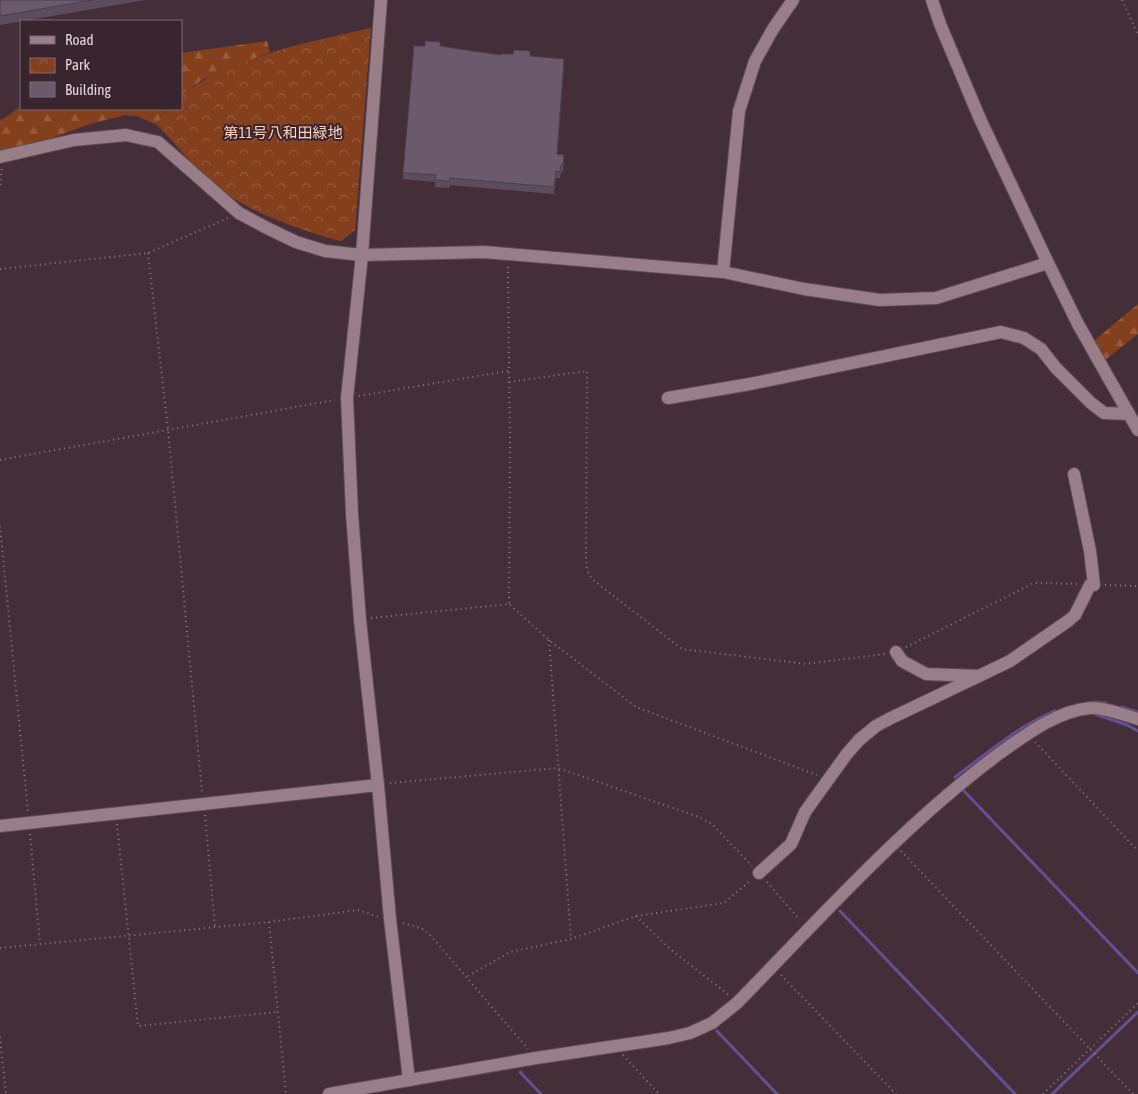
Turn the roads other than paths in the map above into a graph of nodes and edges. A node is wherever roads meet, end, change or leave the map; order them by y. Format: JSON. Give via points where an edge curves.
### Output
{"nodes":[{"id":1,"x":381,"y":0,"type":"edge"},
{"id":2,"x":793,"y":0,"type":"edge"},
{"id":3,"x":932,"y":0,"type":"edge"},
{"id":4,"x":2,"y":157,"type":"edge"},
{"id":5,"x":362,"y":255,"type":"junction"},
{"id":6,"x":1048,"y":263,"type":"junction"},
{"id":7,"x":723,"y":272,"type":"junction"},
{"id":8,"x":668,"y":398,"type":"dead end"},
{"id":9,"x":1129,"y":414,"type":"junction"},
{"id":10,"x":1138,"y":430,"type":"edge"},
{"id":11,"x":1074,"y":474,"type":"dead end"},
{"id":12,"x":896,"y":652,"type":"road end"},
{"id":13,"x":979,"y":676,"type":"junction"},
{"id":14,"x":1138,"y":720,"type":"edge"},
{"id":15,"x":378,"y":785,"type":"junction"},
{"id":16,"x":0,"y":826,"type":"edge"},
{"id":17,"x":759,"y":873,"type":"road end"},
{"id":18,"x":409,"y":1080,"type":"junction"},
{"id":19,"x":329,"y":1094,"type":"edge"}],
"edges":[{"from":1,"to":5,"type":"street"},
{"from":2,"to":7,"type":"street","via":[[755,61],[739,112]]},
{"from":3,"to":6,"type":"street","via":[[980,119]]},
{"from":4,"to":5,"type":"street","via":[[74,140],[126,135],[158,142],[239,212],[267,228],[325,251]]},
{"from":5,"to":7,"type":"street","via":[[484,252]]},
{"from":5,"to":15,"type":"street","via":[[347,398],[360,620]]},
{"from":6,"to":7,"type":"street","via":[[936,298],[880,300],[804,289]]},
{"from":6,"to":9,"type":"street"},
{"from":8,"to":9,"type":"street","via":[[1001,332],[1024,338],[1041,349],[1056,368],[1104,413]]},
{"from":9,"to":10,"type":"street"},
{"from":11,"to":13,"type":"street","via":[[1090,551],[1092,585],[1068,621],[1019,656]]},
{"from":12,"to":13,"type":"street","via":[[902,661],[926,674]]},
{"from":13,"to":17,"type":"street","via":[[876,726],[860,740],[806,812],[792,844]]},
{"from":14,"to":18,"type":"street","via":[[1092,708],[1064,714],[1027,734],[962,781],[894,844],[737,1003],[712,1023],[690,1033]]},
{"from":15,"to":16,"type":"street"},
{"from":15,"to":18,"type":"street"},
{"from":18,"to":19,"type":"street"}]}
